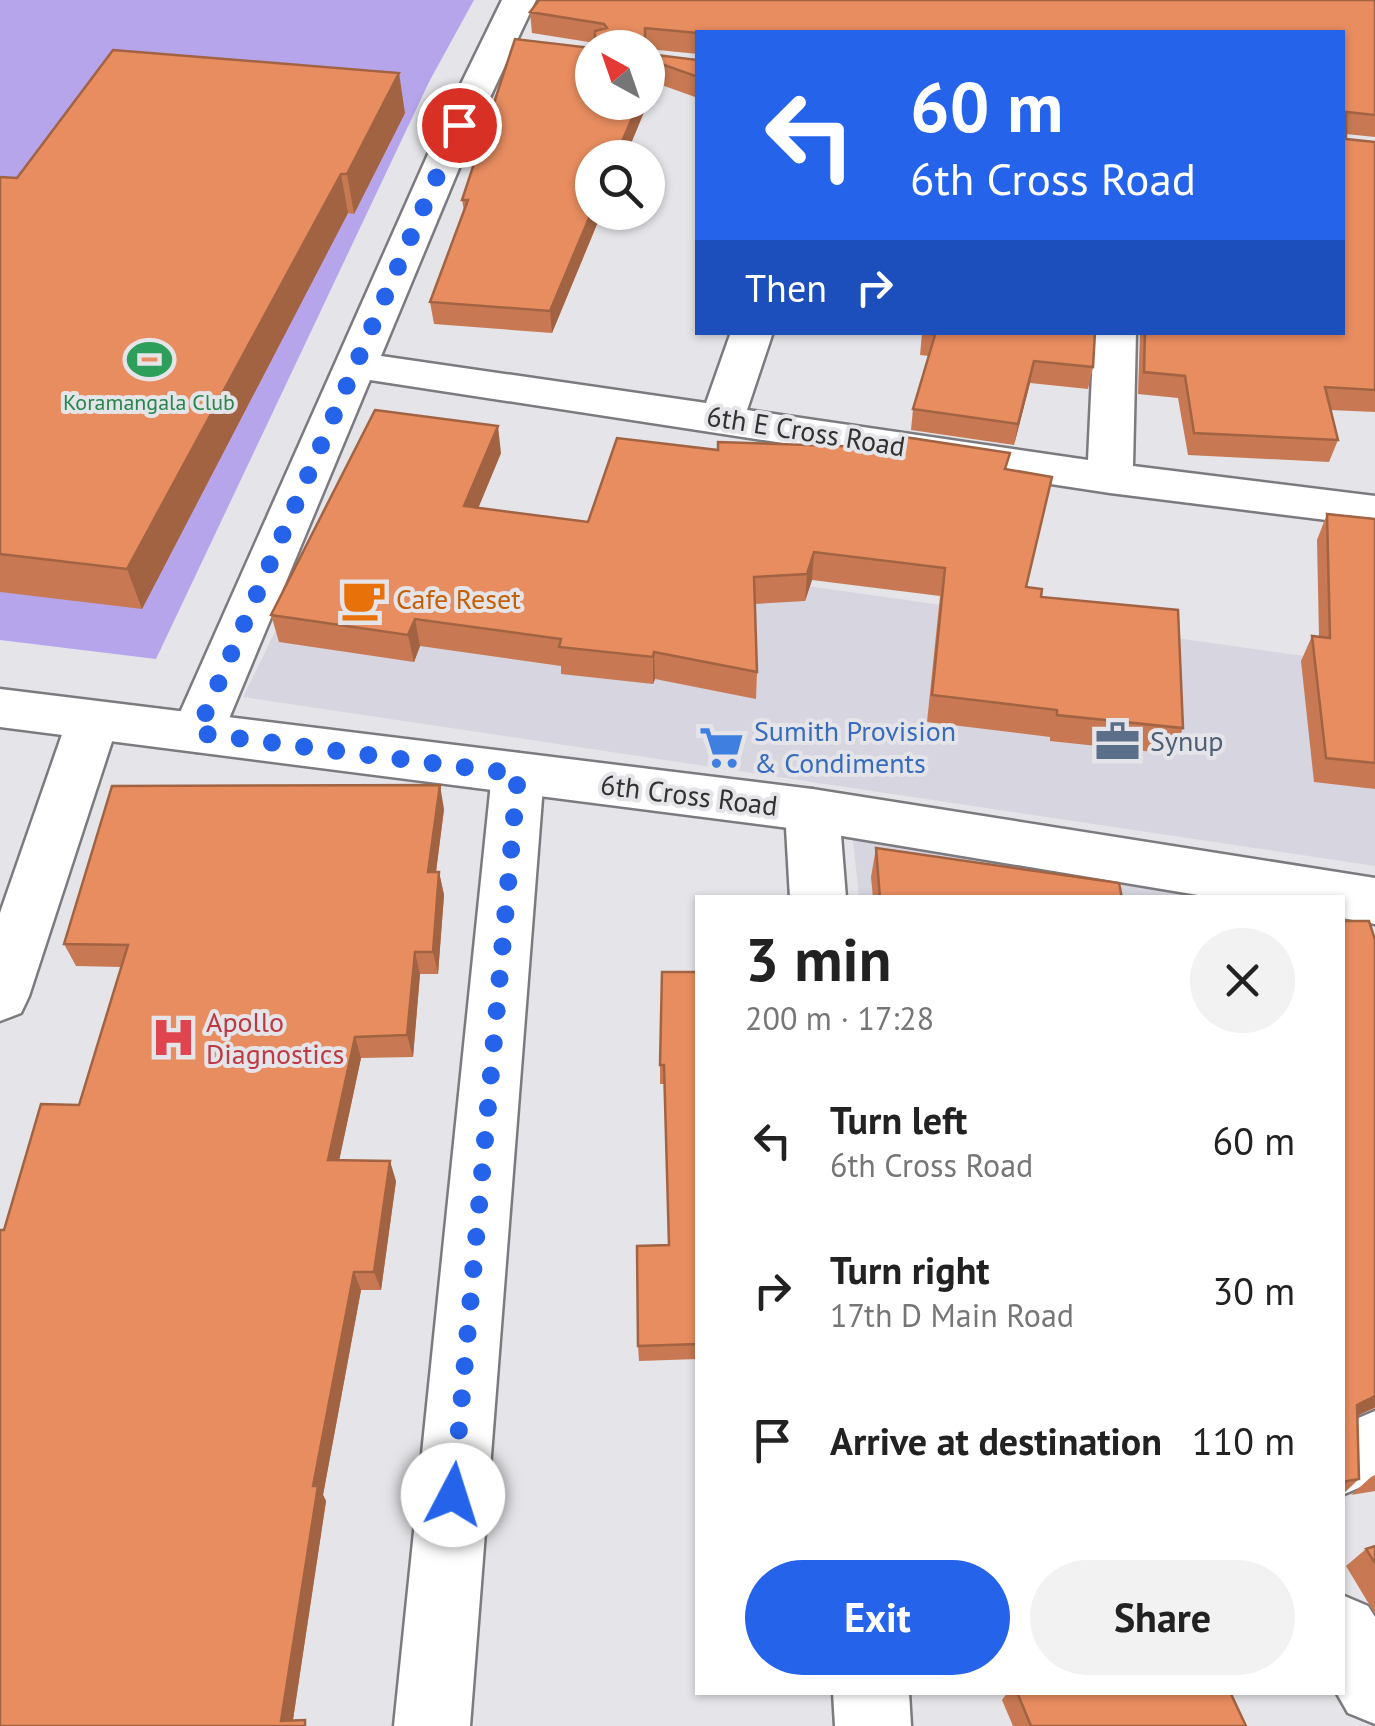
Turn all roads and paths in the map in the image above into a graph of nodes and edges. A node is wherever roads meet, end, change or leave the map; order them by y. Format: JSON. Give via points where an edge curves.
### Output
{"nodes":[{"id":1,"x":518,"y":0,"type":"edge"},
{"id":2,"x":751,"y":335,"type":"edge"},
{"id":3,"x":1115,"y":335,"type":"edge"},
{"id":4,"x":356,"y":365,"type":"junction"},
{"id":5,"x":722,"y":418,"type":"junction"},
{"id":6,"x":1110,"y":478,"type":"junction"},
{"id":7,"x":1375,"y":512,"type":"edge"},
{"id":8,"x":0,"y":708,"type":"edge"},
{"id":9,"x":93,"y":720,"type":"junction"},
{"id":10,"x":197,"y":733,"type":"junction"},
{"id":11,"x":518,"y":774,"type":"junction"},
{"id":12,"x":812,"y":810,"type":"junction"},
{"id":13,"x":818,"y":895,"type":"edge"},
{"id":14,"x":1338,"y":895,"type":"edge"},
{"id":15,"x":1345,"y":896,"type":"edge"},
{"id":16,"x":1375,"y":901,"type":"edge"},
{"id":17,"x":0,"y":996,"type":"edge"},
{"id":18,"x":1375,"y":1446,"type":"edge"},
{"id":19,"x":1345,"y":1459,"type":"edge"},
{"id":20,"x":1345,"y":1637,"type":"edge"},
{"id":21,"x":1375,"y":1686,"type":"edge"},
{"id":22,"x":871,"y":1695,"type":"edge"},
{"id":23,"x":432,"y":1726,"type":"edge"},
{"id":24,"x":874,"y":1726,"type":"edge"}],
"edges":[{"from":1,"to":4,"type":"street","via":[[517,46]]},
{"from":2,"to":5,"type":"street"},
{"from":3,"to":6,"type":"street"},
{"from":4,"to":5,"type":"street","name":"6th E Cross Road"},
{"from":4,"to":10,"type":"street"},
{"from":5,"to":6,"type":"street","name":"6th E Cross Road"},
{"from":6,"to":7,"type":"street","name":"6th E Cross Road"},
{"from":8,"to":9,"type":"street","name":"6th Cross Road"},
{"from":9,"to":10,"type":"street","name":"6th Cross Road"},
{"from":9,"to":17,"type":"street"},
{"from":10,"to":11,"type":"street","name":"6th Cross Road"},
{"from":11,"to":12,"type":"street","name":"6th Cross Road"},
{"from":11,"to":23,"type":"street"},
{"from":12,"to":13,"type":"street"},
{"from":12,"to":14,"type":"street","name":"6th Cross Road"},
{"from":15,"to":16,"type":"street","name":"6th Cross Road"},
{"from":18,"to":19,"type":"street"},
{"from":20,"to":21,"type":"street"},
{"from":22,"to":24,"type":"street"}]}
